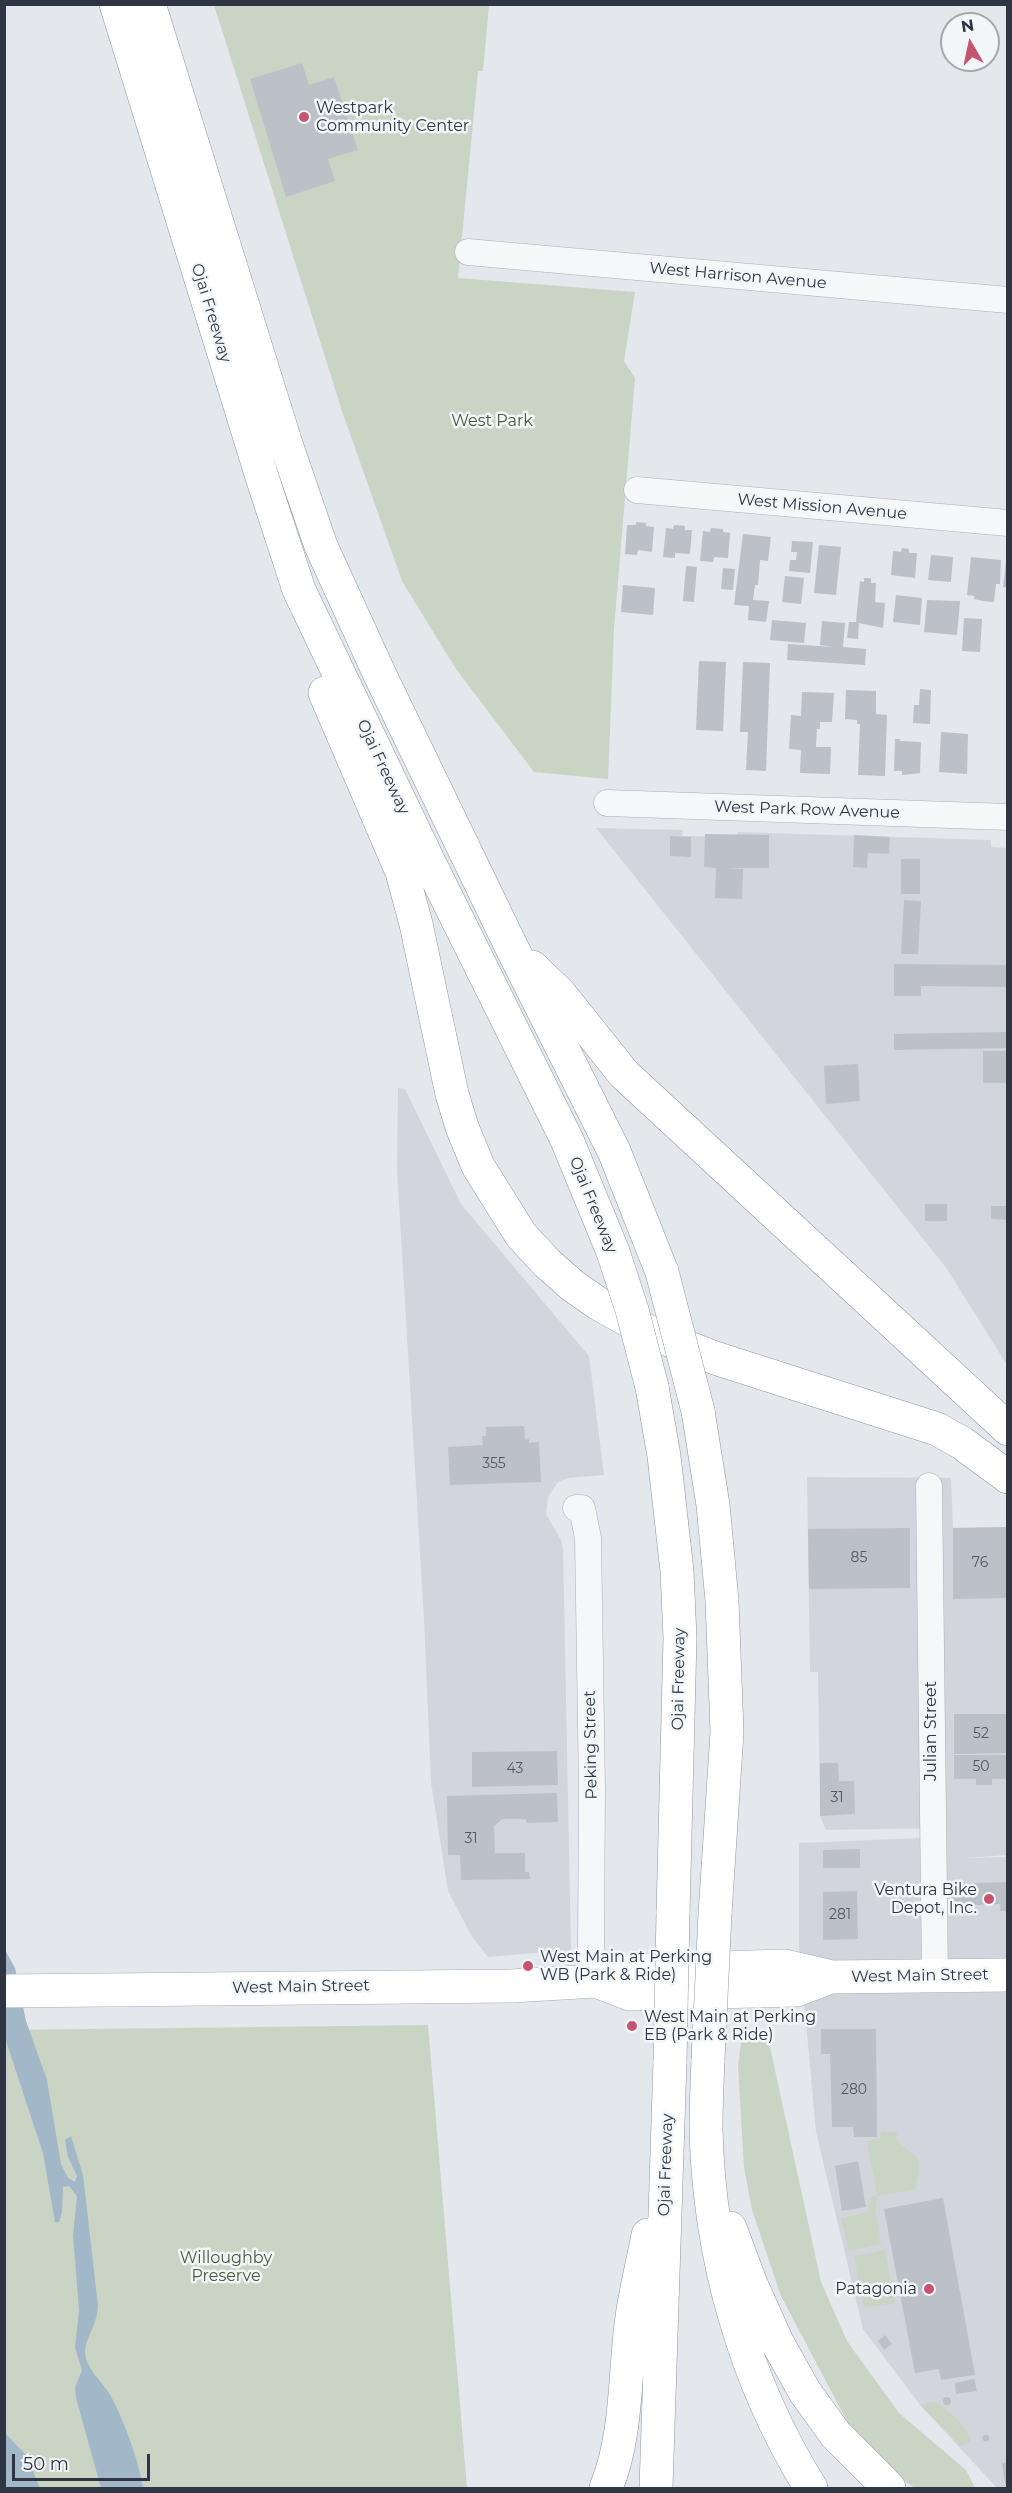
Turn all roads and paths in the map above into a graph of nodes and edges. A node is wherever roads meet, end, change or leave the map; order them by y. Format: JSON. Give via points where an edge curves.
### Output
{"nodes":[{"id":1,"x":116,"y":4,"type":"edge"},
{"id":2,"x":149,"y":4,"type":"edge"},
{"id":3,"x":468,"y":252,"type":"dead end"},
{"id":4,"x":1008,"y":300,"type":"edge"},
{"id":5,"x":638,"y":490,"type":"dead end"},
{"id":6,"x":1008,"y":523,"type":"edge"},
{"id":7,"x":299,"y":590,"type":"junction"},
{"id":8,"x":607,"y":803,"type":"dead end"},
{"id":9,"x":1008,"y":817,"type":"edge"},
{"id":10,"x":511,"y":946,"type":"junction"},
{"id":11,"x":1008,"y":1430,"type":"edge"},
{"id":12,"x":1008,"y":1477,"type":"edge"},
{"id":13,"x":929,"y":1486,"type":"dead end"},
{"id":14,"x":579,"y":1508,"type":"dead end"},
{"id":15,"x":1008,"y":1975,"type":"edge"},
{"id":16,"x":935,"y":1976,"type":"junction"},
{"id":17,"x":596,"y":1981,"type":"junction"},
{"id":18,"x":4,"y":1991,"type":"edge"},
{"id":19,"x":667,"y":2133,"type":"junction"},
{"id":20,"x":709,"y":2179,"type":"junction"},
{"id":21,"x":606,"y":2488,"type":"edge"},
{"id":22,"x":656,"y":2488,"type":"edge"},
{"id":23,"x":811,"y":2488,"type":"edge"},
{"id":24,"x":889,"y":2488,"type":"edge"}],
"edges":[{"from":1,"to":7,"type":"main road","name":"Ojai Freeway"},
{"from":2,"to":10,"type":"main road","name":"Ojai Freeway","via":[[321,546]]},
{"from":3,"to":4,"type":"street","name":"West Harrison Avenue"},
{"from":5,"to":6,"type":"street","name":"West Mission Avenue"},
{"from":7,"to":12,"type":"main road","via":[[315,672],[402,872],[462,1127],[478,1166],[520,1235],[573,1286],[651,1333],[715,1358],[937,1429]]},
{"from":7,"to":19,"type":"main road","name":"Ojai Freeway","bridge":true,"via":[[562,1131],[613,1252],[652,1387],[666,1467],[680,1638]]},
{"from":8,"to":9,"type":"street","name":"West Park Row Avenue"},
{"from":10,"to":11,"type":"main road","via":[[560,994],[624,1074]]},
{"from":10,"to":20,"type":"main road","name":"Ojai Freeway","bridge":true,"via":[[614,1151],[662,1272],[698,1411],[722,1600],[727,1732],[708,2061]]},
{"from":13,"to":16,"type":"street","name":"Julian Street"},
{"from":14,"to":17,"type":"street","name":"Peking Street","via":[[588,1538],[591,1956]]},
{"from":15,"to":16,"type":"main road","name":"West Main Street"},
{"from":16,"to":17,"type":"main road","name":"West Main Street","via":[[832,1977],[785,1966],[620,1971]]},
{"from":17,"to":18,"type":"main road","name":"West Main Street"},
{"from":19,"to":21,"type":"main road","via":[[632,2317],[614,2470]]},
{"from":19,"to":22,"type":"main road","name":"Ojai Freeway"},
{"from":20,"to":23,"type":"main road","name":"Ojai Freeway","via":[[729,2300],[748,2360],[780,2433]]},
{"from":20,"to":24,"type":"main road","via":[[777,2342],[805,2392],[836,2435]]}]}
